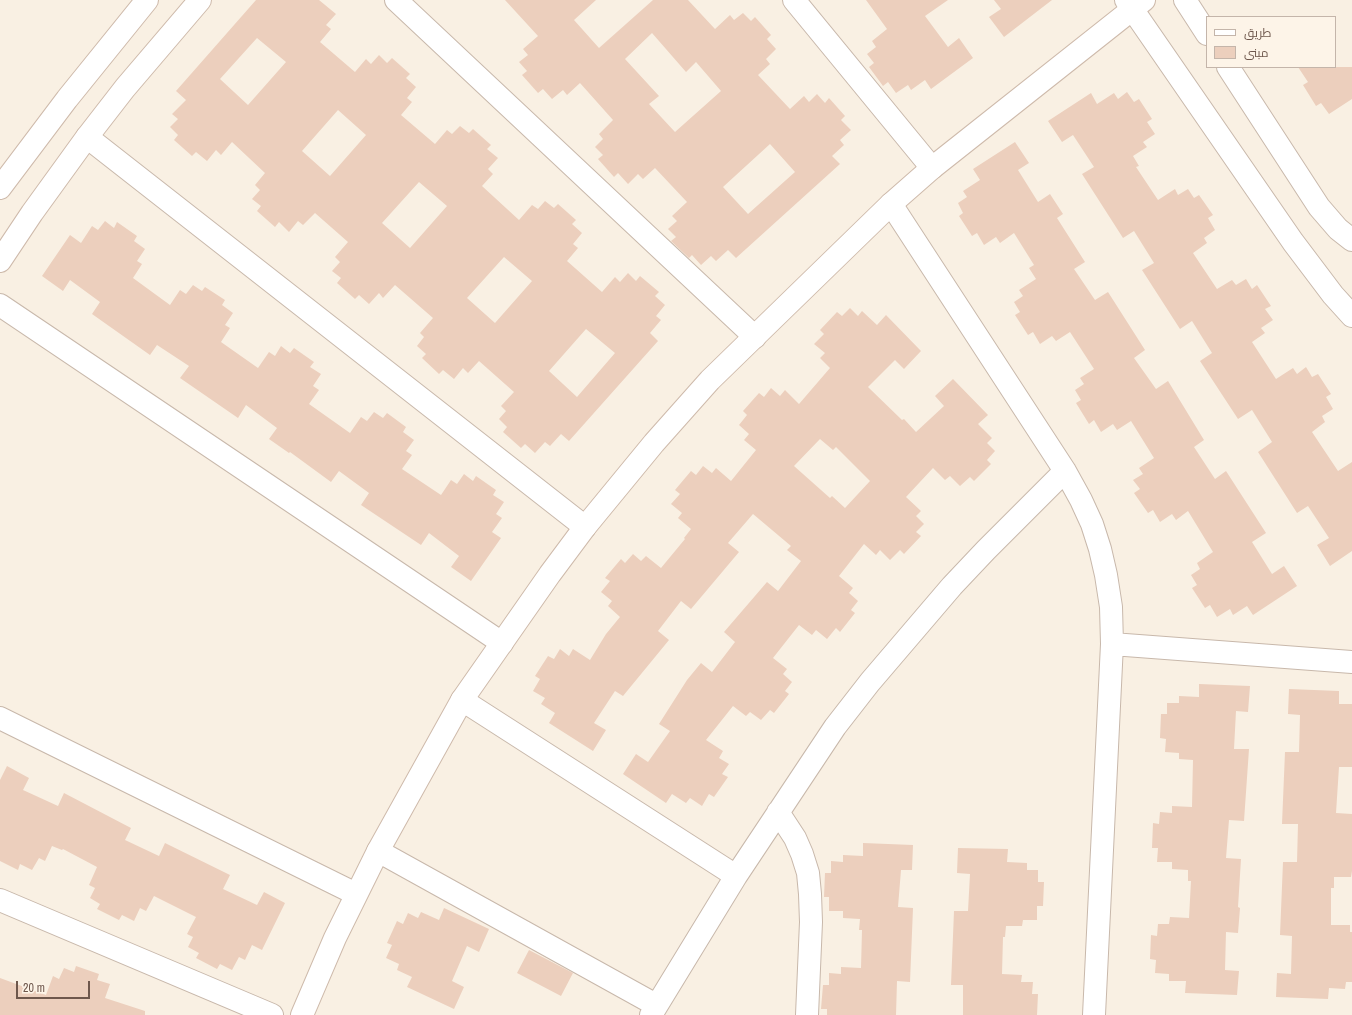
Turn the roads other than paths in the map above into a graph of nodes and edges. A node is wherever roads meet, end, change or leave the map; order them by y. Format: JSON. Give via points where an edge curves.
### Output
{"nodes":[{"id":1,"x":147,"y":0,"type":"edge"},
{"id":2,"x":200,"y":0,"type":"edge"},
{"id":3,"x":396,"y":0,"type":"edge"},
{"id":4,"x":794,"y":0,"type":"edge"},
{"id":5,"x":1185,"y":0,"type":"edge"},
{"id":6,"x":1134,"y":4,"type":"edge"},
{"id":7,"x":1206,"y":32,"type":"edge"},
{"id":8,"x":1229,"y":68,"type":"edge"},
{"id":9,"x":87,"y":137,"type":"junction"},
{"id":10,"x":932,"y":168,"type":"junction"},
{"id":11,"x":0,"y":188,"type":"edge"},
{"id":12,"x":891,"y":204,"type":"junction"},
{"id":13,"x":1352,"y":240,"type":"edge"},
{"id":14,"x":0,"y":261,"type":"edge"},
{"id":15,"x":0,"y":305,"type":"edge"},
{"id":16,"x":1352,"y":316,"type":"edge"},
{"id":17,"x":755,"y":336,"type":"junction"},
{"id":18,"x":1065,"y":471,"type":"junction"},
{"id":19,"x":585,"y":527,"type":"junction"},
{"id":20,"x":502,"y":643,"type":"junction"},
{"id":21,"x":1112,"y":644,"type":"junction"},
{"id":22,"x":1352,"y":662,"type":"edge"},
{"id":23,"x":462,"y":700,"type":"junction"},
{"id":24,"x":0,"y":718,"type":"edge"},
{"id":25,"x":778,"y":812,"type":"junction"},
{"id":26,"x":378,"y":851,"type":"junction"},
{"id":27,"x":736,"y":876,"type":"junction"},
{"id":28,"x":356,"y":894,"type":"junction"},
{"id":29,"x":0,"y":900,"type":"edge"},
{"id":30,"x":654,"y":1010,"type":"edge"},
{"id":31,"x":272,"y":1015,"type":"edge"},
{"id":32,"x":302,"y":1015,"type":"edge"},
{"id":33,"x":807,"y":1015,"type":"edge"},
{"id":34,"x":1094,"y":1015,"type":"edge"}],
"edges":[{"from":1,"to":11,"type":"street","via":[[67,99]]},
{"from":2,"to":9,"type":"street"},
{"from":3,"to":17,"type":"street"},
{"from":4,"to":10,"type":"street"},
{"from":5,"to":7,"type":"street"},
{"from":6,"to":10,"type":"street"},
{"from":6,"to":16,"type":"street","via":[[1293,242]]},
{"from":8,"to":13,"type":"street","via":[[1319,206],[1338,229]]},
{"from":9,"to":14,"type":"street"},
{"from":9,"to":19,"type":"street"},
{"from":10,"to":12,"type":"street"},
{"from":12,"to":17,"type":"street"},
{"from":12,"to":18,"type":"street"},
{"from":15,"to":20,"type":"street"},
{"from":17,"to":19,"type":"street","via":[[674,420]]},
{"from":18,"to":21,"type":"street","via":[[1092,524],[1100,549],[1111,607]]},
{"from":18,"to":25,"type":"street","via":[[977,560],[888,660],[835,727]]},
{"from":19,"to":20,"type":"street"},
{"from":20,"to":23,"type":"street"},
{"from":21,"to":22,"type":"street"},
{"from":21,"to":34,"type":"street"},
{"from":23,"to":26,"type":"street"},
{"from":23,"to":27,"type":"street"},
{"from":24,"to":28,"type":"street"},
{"from":25,"to":27,"type":"street"},
{"from":25,"to":33,"type":"street","via":[[802,854],[808,873],[811,922]]},
{"from":26,"to":28,"type":"street"},
{"from":26,"to":30,"type":"street"},
{"from":27,"to":30,"type":"street"},
{"from":28,"to":32,"type":"street"},
{"from":29,"to":31,"type":"street"}]}
